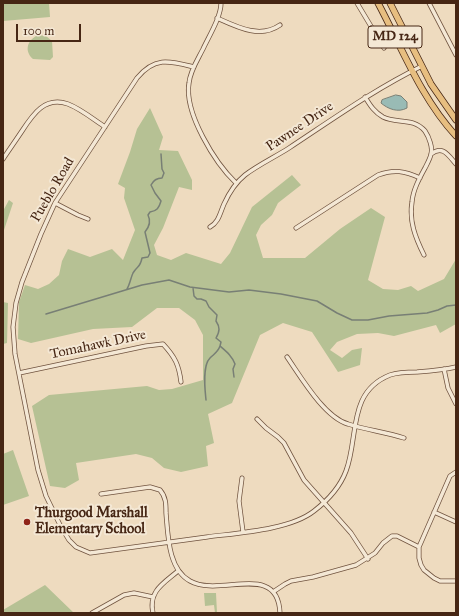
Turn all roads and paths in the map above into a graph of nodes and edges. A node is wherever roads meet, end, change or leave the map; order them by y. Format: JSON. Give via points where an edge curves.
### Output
{"nodes":[{"id":1,"x":221,"y":3,"type":"edge"},
{"id":2,"x":357,"y":3,"type":"edge"},
{"id":3,"x":378,"y":3,"type":"edge"},
{"id":4,"x":390,"y":3,"type":"edge"},
{"id":5,"x":429,"y":3,"type":"edge"},
{"id":6,"x":217,"y":18,"type":"junction"},
{"id":7,"x":280,"y":25,"type":"dead end"},
{"id":8,"x":384,"y":48,"type":"dead end"},
{"id":9,"x":455,"y":52,"type":"edge"},
{"id":10,"x":422,"y":66,"type":"junction"},
{"id":11,"x":194,"y":67,"type":"junction"},
{"id":12,"x":413,"y":70,"type":"junction"},
{"id":13,"x":365,"y":97,"type":"junction"},
{"id":14,"x":456,"y":120,"type":"edge"},
{"id":15,"x":105,"y":127,"type":"junction"},
{"id":16,"x":456,"y":136,"type":"edge"},
{"id":17,"x":431,"y":154,"type":"junction"},
{"id":18,"x":3,"y":159,"type":"edge"},
{"id":19,"x":456,"y":164,"type":"edge"},
{"id":20,"x":420,"y":178,"type":"junction"},
{"id":21,"x":236,"y":183,"type":"junction"},
{"id":22,"x":55,"y":203,"type":"junction"},
{"id":23,"x":88,"y":219,"type":"dead end"},
{"id":24,"x":210,"y":227,"type":"dead end"},
{"id":25,"x":296,"y":228,"type":"dead end"},
{"id":26,"x":424,"y":254,"type":"dead end"},
{"id":27,"x":287,"y":357,"type":"dead end"},
{"id":28,"x":456,"y":367,"type":"edge"},
{"id":29,"x":444,"y":370,"type":"junction"},
{"id":30,"x":19,"y":373,"type":"junction"},
{"id":31,"x":181,"y":382,"type":"dead end"},
{"id":32,"x":456,"y":404,"type":"edge"},
{"id":33,"x":257,"y":419,"type":"dead end"},
{"id":34,"x":355,"y":426,"type":"junction"},
{"id":35,"x":404,"y":438,"type":"dead end"},
{"id":36,"x":456,"y":472,"type":"edge"},
{"id":37,"x":242,"y":478,"type":"dead end"},
{"id":38,"x":100,"y":494,"type":"dead end"},
{"id":39,"x":324,"y":503,"type":"junction"},
{"id":40,"x":434,"y":512,"type":"junction"},
{"id":41,"x":456,"y":516,"type":"edge"},
{"id":42,"x":455,"y":521,"type":"edge"},
{"id":43,"x":243,"y":532,"type":"junction"},
{"id":44,"x":170,"y":542,"type":"junction"},
{"id":45,"x":419,"y":547,"type":"junction"},
{"id":46,"x":368,"y":559,"type":"junction"},
{"id":47,"x":178,"y":571,"type":"junction"},
{"id":48,"x":456,"y":582,"type":"edge"},
{"id":49,"x":274,"y":592,"type":"junction"},
{"id":50,"x":153,"y":597,"type":"junction"},
{"id":51,"x":92,"y":613,"type":"edge"},
{"id":52,"x":153,"y":613,"type":"edge"},
{"id":53,"x":280,"y":613,"type":"edge"}],
"edges":[{"from":1,"to":6,"type":"street"},
{"from":2,"to":8,"type":"street"},
{"from":3,"to":12,"type":"main road","number":"MD 124"},
{"from":4,"to":10,"type":"main road","number":"MD 124"},
{"from":5,"to":9,"type":"street"},
{"from":6,"to":7,"type":"street","via":[[252,31],[263,32]]},
{"from":6,"to":11,"type":"street"},
{"from":10,"to":12,"type":"street","name":"Pawnee Drive"},
{"from":10,"to":14,"type":"main road","number":"MD 124","via":[[440,99]]},
{"from":11,"to":15,"type":"street","name":"Pueblo Road","via":[[171,61],[149,66],[137,78]]},
{"from":11,"to":21,"type":"street","via":[[189,82],[194,117],[222,167]]},
{"from":12,"to":13,"type":"street","name":"Pawnee Drive"},
{"from":12,"to":16,"type":"main road","number":"MD 124","via":[[425,94]]},
{"from":13,"to":17,"type":"street","via":[[374,111],[382,117],[418,125],[428,138]]},
{"from":13,"to":21,"type":"street","name":"Pawnee Drive"},
{"from":15,"to":18,"type":"street","via":[[71,105],[62,102],[49,103],[35,113]]},
{"from":15,"to":22,"type":"street","name":"Pueblo Road"},
{"from":17,"to":19,"type":"street","via":[[444,151]]},
{"from":17,"to":20,"type":"street"},
{"from":20,"to":25,"type":"street","via":[[402,171],[378,175]]},
{"from":20,"to":26,"type":"street","via":[[412,201],[411,221]]},
{"from":21,"to":24,"type":"street","name":"Pawnee Drive","via":[[218,219]]},
{"from":22,"to":23,"type":"street"},
{"from":22,"to":30,"type":"street","name":"Pueblo Road","via":[[22,282],[16,303],[13,327]]},
{"from":27,"to":34,"type":"street","via":[[329,413],[342,422]]},
{"from":28,"to":29,"type":"street","name":"Pueblo Road"},
{"from":29,"to":32,"type":"street","via":[[448,388]]},
{"from":29,"to":34,"type":"street","name":"Pueblo Road","via":[[398,373],[381,380],[362,399]]},
{"from":30,"to":31,"type":"street","name":"Tomahawk Drive","via":[[164,344],[177,363]]},
{"from":30,"to":44,"type":"street","name":"Pueblo Road","via":[[38,470],[46,496],[69,540],[90,554]]},
{"from":33,"to":39,"type":"street","via":[[284,443],[304,480]]},
{"from":34,"to":35,"type":"street","via":[[388,432]]},
{"from":34,"to":39,"type":"street","name":"Pueblo Road","via":[[346,472]]},
{"from":36,"to":40,"type":"street","via":[[450,476]]},
{"from":37,"to":43,"type":"street","via":[[240,501]]},
{"from":38,"to":44,"type":"street","via":[[150,487],[160,490],[165,498]]},
{"from":39,"to":43,"type":"street","name":"Pueblo Road","via":[[294,522]]},
{"from":39,"to":46,"type":"street","via":[[351,533]]},
{"from":40,"to":42,"type":"street"},
{"from":40,"to":45,"type":"street"},
{"from":41,"to":42,"type":"street"},
{"from":43,"to":44,"type":"street","name":"Pueblo Road"},
{"from":44,"to":47,"type":"street"},
{"from":45,"to":46,"type":"street","via":[[392,536]]},
{"from":45,"to":48,"type":"street","via":[[421,565],[429,575],[440,581]]},
{"from":46,"to":49,"type":"street","via":[[351,567],[285,584]]},
{"from":47,"to":49,"type":"street","via":[[188,580],[203,586],[260,584]]},
{"from":47,"to":50,"type":"street","via":[[156,590]]},
{"from":49,"to":53,"type":"street","via":[[279,599]]},
{"from":50,"to":51,"type":"street","via":[[134,593],[124,595]]},
{"from":50,"to":52,"type":"street"}]}
